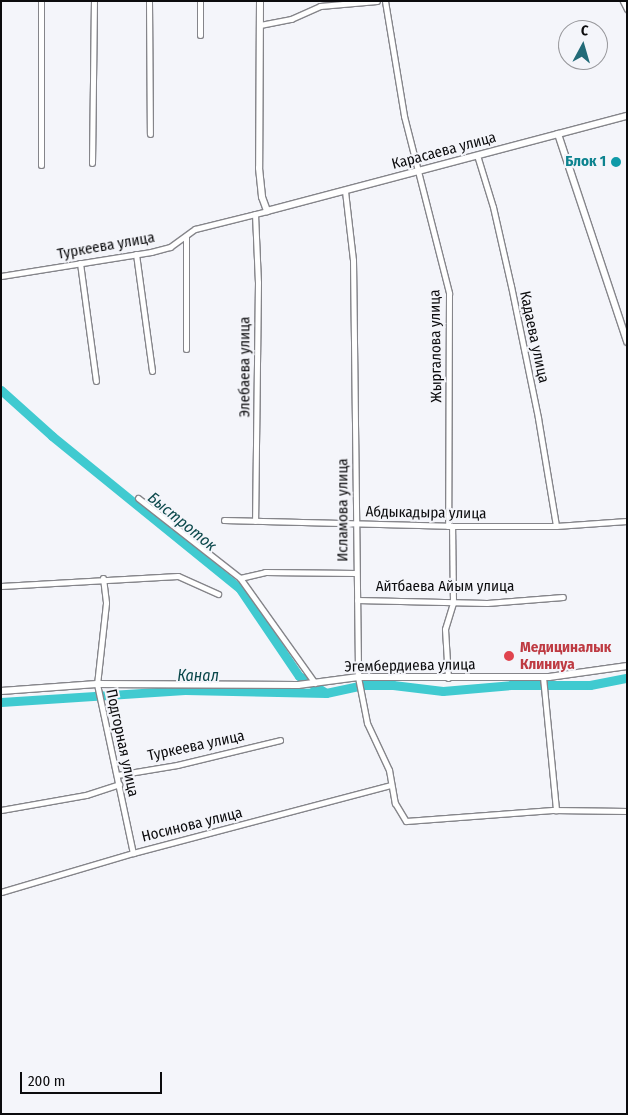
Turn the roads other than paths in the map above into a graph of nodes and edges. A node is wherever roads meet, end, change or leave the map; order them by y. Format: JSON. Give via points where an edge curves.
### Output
{"nodes":[{"id":1,"x":41,"y":1,"type":"edge"},
{"id":2,"x":94,"y":1,"type":"edge"},
{"id":3,"x":149,"y":1,"type":"edge"},
{"id":4,"x":200,"y":1,"type":"edge"},
{"id":5,"x":260,"y":1,"type":"edge"},
{"id":6,"x":377,"y":1,"type":"edge"},
{"id":7,"x":385,"y":1,"type":"edge"},
{"id":8,"x":623,"y":1,"type":"edge"},
{"id":9,"x":329,"y":3,"type":"edge"},
{"id":10,"x":627,"y":9,"type":"edge"},
{"id":11,"x":260,"y":25,"type":"junction"},
{"id":12,"x":200,"y":35,"type":"dead end"},
{"id":13,"x":627,"y":116,"type":"edge"},
{"id":14,"x":150,"y":134,"type":"dead end"},
{"id":15,"x":558,"y":134,"type":"junction"},
{"id":16,"x":478,"y":155,"type":"junction"},
{"id":17,"x":92,"y":163,"type":"dead end"},
{"id":18,"x":41,"y":165,"type":"dead end"},
{"id":19,"x":418,"y":170,"type":"junction"},
{"id":20,"x":345,"y":191,"type":"junction"},
{"id":21,"x":267,"y":211,"type":"junction"},
{"id":22,"x":255,"y":214,"type":"junction"},
{"id":23,"x":186,"y":237,"type":"junction"},
{"id":24,"x":136,"y":254,"type":"junction"},
{"id":25,"x":80,"y":263,"type":"junction"},
{"id":26,"x":1,"y":276,"type":"edge"},
{"id":27,"x":627,"y":342,"type":"edge"},
{"id":28,"x":186,"y":349,"type":"dead end"},
{"id":29,"x":152,"y":371,"type":"dead end"},
{"id":30,"x":96,"y":382,"type":"dead end"},
{"id":31,"x":138,"y":498,"type":"dead end"},
{"id":32,"x":224,"y":520,"type":"dead end"},
{"id":33,"x":255,"y":521,"type":"junction"},
{"id":34,"x":627,"y":521,"type":"edge"},
{"id":35,"x":358,"y":524,"type":"junction"},
{"id":36,"x":450,"y":526,"type":"junction"},
{"id":37,"x":556,"y":526,"type":"junction"},
{"id":38,"x":356,"y":573,"type":"junction"},
{"id":39,"x":103,"y":578,"type":"junction"},
{"id":40,"x":240,"y":578,"type":"junction"},
{"id":41,"x":1,"y":586,"type":"edge"},
{"id":42,"x":218,"y":594,"type":"dead end"},
{"id":43,"x":562,"y":597,"type":"dead end"},
{"id":44,"x":357,"y":600,"type":"junction"},
{"id":45,"x":453,"y":603,"type":"junction"},
{"id":46,"x":627,"y":666,"type":"edge"},
{"id":47,"x":358,"y":677,"type":"junction"},
{"id":48,"x":543,"y":677,"type":"junction"},
{"id":49,"x":448,"y":678,"type":"junction"},
{"id":50,"x":314,"y":683,"type":"junction"},
{"id":51,"x":97,"y":684,"type":"junction"},
{"id":52,"x":1,"y":691,"type":"edge"},
{"id":53,"x":280,"y":740,"type":"dead end"},
{"id":54,"x":117,"y":774,"type":"junction"},
{"id":55,"x":119,"y":784,"type":"junction"},
{"id":56,"x":391,"y":785,"type":"junction"},
{"id":57,"x":1,"y":810,"type":"edge"},
{"id":58,"x":556,"y":810,"type":"junction"},
{"id":59,"x":627,"y":811,"type":"edge"},
{"id":60,"x":132,"y":853,"type":"junction"},
{"id":61,"x":1,"y":892,"type":"edge"}],
"edges":[{"from":1,"to":18,"type":"street"},
{"from":2,"to":17,"type":"street"},
{"from":3,"to":14,"type":"street"},
{"from":4,"to":12,"type":"street"},
{"from":5,"to":11,"type":"street"},
{"from":6,"to":9,"type":"street"},
{"from":7,"to":19,"type":"street","name":"Жыргалова улица","via":[[397,83]]},
{"from":8,"to":10,"type":"street"},
{"from":9,"to":11,"type":"street","via":[[291,19]]},
{"from":11,"to":21,"type":"street","via":[[260,168],[262,197]]},
{"from":13,"to":15,"type":"street","name":"Карасаева улица"},
{"from":15,"to":16,"type":"street","name":"Карасаева улица"},
{"from":15,"to":27,"type":"street"},
{"from":16,"to":19,"type":"street","name":"Карасаева улица"},
{"from":16,"to":37,"type":"street","name":"Кадаева улица","via":[[515,304]]},
{"from":19,"to":20,"type":"street","name":"Карасаева улица"},
{"from":19,"to":36,"type":"street","name":"Жыргалова улица","via":[[420,190],[444,264],[449,293]]},
{"from":20,"to":21,"type":"street","name":"Карасаева улица"},
{"from":20,"to":35,"type":"street","name":"Исламова улица","via":[[353,260]]},
{"from":21,"to":22,"type":"street","name":"Туркеева улица"},
{"from":22,"to":23,"type":"street","name":"Туркеева улица","via":[[195,229]]},
{"from":22,"to":33,"type":"street","name":"Элебаева улица","via":[[258,225],[258,504]]},
{"from":23,"to":24,"type":"street","name":"Туркеева улица","via":[[170,247]]},
{"from":23,"to":28,"type":"street"},
{"from":24,"to":25,"type":"street","name":"Туркеева улица"},
{"from":24,"to":29,"type":"street"},
{"from":25,"to":26,"type":"street","name":"Туркеева улица"},
{"from":25,"to":30,"type":"street"},
{"from":31,"to":40,"type":"street"},
{"from":32,"to":33,"type":"street","name":"Абдыкадыра улица"},
{"from":33,"to":35,"type":"street","name":"Абдыкадыра улица"},
{"from":34,"to":37,"type":"street","name":"Абдыкадыра улица"},
{"from":35,"to":36,"type":"street","name":"Абдыкадыра улица"},
{"from":35,"to":38,"type":"street","name":"Исламова улица"},
{"from":36,"to":37,"type":"street","name":"Абдыкадыра улица"},
{"from":36,"to":45,"type":"street","name":"Жыргалова улица"},
{"from":38,"to":40,"type":"street","name":"Айтбаева Айым улица","via":[[265,572]]},
{"from":38,"to":44,"type":"street","name":"Исламова улица"},
{"from":39,"to":41,"type":"street"},
{"from":39,"to":42,"type":"street","via":[[178,576]]},
{"from":39,"to":51,"type":"street","name":"Подгорная улица","via":[[106,603]]},
{"from":40,"to":50,"type":"street"},
{"from":43,"to":45,"type":"street","name":"Айтбаева Айым улица"},
{"from":44,"to":45,"type":"street","name":"Айтбаева Айым улица","via":[[414,599]]},
{"from":44,"to":47,"type":"street","name":"Исламова улица"},
{"from":45,"to":49,"type":"street","name":"Жыргалова улица","via":[[445,629]]},
{"from":46,"to":48,"type":"street","name":"Эгембердиева улица"},
{"from":47,"to":49,"type":"street","name":"Эгембердиева улица"},
{"from":47,"to":50,"type":"street","name":"Эгембердиева улица"},
{"from":47,"to":56,"type":"street","name":"Исламова улица","via":[[367,723],[389,770]]},
{"from":48,"to":49,"type":"street","name":"Эгембердиева улица"},
{"from":48,"to":58,"type":"street"},
{"from":50,"to":51,"type":"street","name":"Эгембердиева улица"},
{"from":51,"to":52,"type":"street","name":"Эгембердиева улица"},
{"from":51,"to":54,"type":"street","name":"Подгорная улица"},
{"from":53,"to":54,"type":"street","name":"Туркеева улица","via":[[178,765]]},
{"from":54,"to":55,"type":"street","name":"Подгорная улица"},
{"from":55,"to":57,"type":"street","via":[[86,795]]},
{"from":55,"to":60,"type":"street","name":"Подгорная улица"},
{"from":56,"to":58,"type":"street","name":"Исламова улица","via":[[395,803],[406,821]]},
{"from":56,"to":60,"type":"street","name":"Носинова улица"},
{"from":58,"to":59,"type":"street"},
{"from":60,"to":61,"type":"street","name":"Носинова улица"}]}
